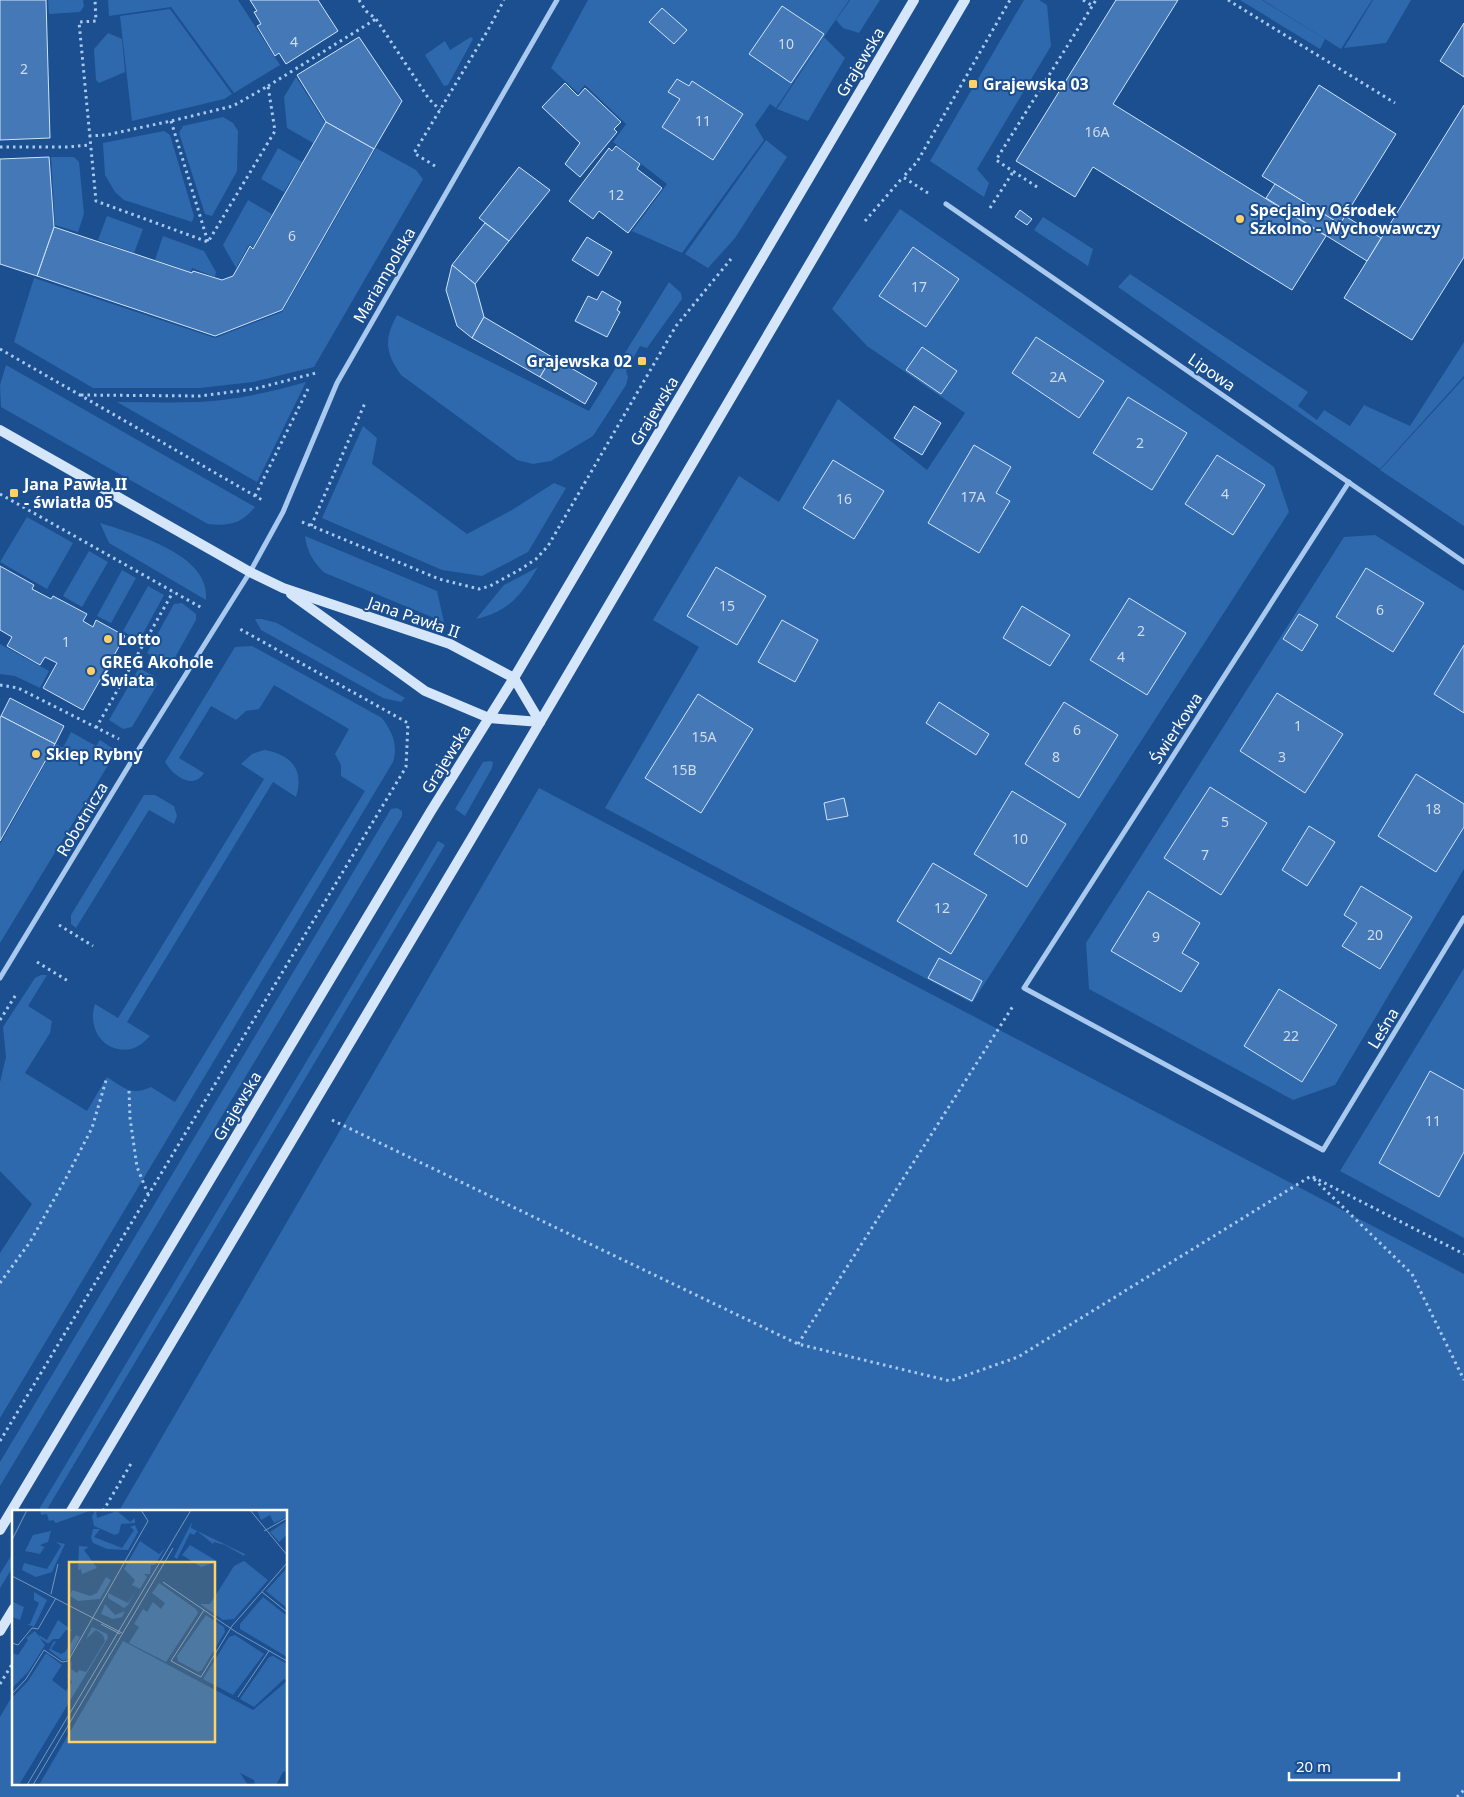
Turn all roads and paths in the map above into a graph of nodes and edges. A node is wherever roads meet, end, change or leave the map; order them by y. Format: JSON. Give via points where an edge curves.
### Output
{"nodes":[{"id":1,"x":95,"y":0,"type":"edge"},
{"id":2,"x":359,"y":0,"type":"edge"},
{"id":3,"x":504,"y":0,"type":"edge"},
{"id":4,"x":558,"y":0,"type":"edge"},
{"id":5,"x":914,"y":0,"type":"edge"},
{"id":6,"x":965,"y":0,"type":"edge"},
{"id":7,"x":1010,"y":0,"type":"edge"},
{"id":8,"x":1083,"y":0,"type":"edge"},
{"id":9,"x":1096,"y":0,"type":"edge"},
{"id":10,"x":1228,"y":0,"type":"edge"},
{"id":11,"x":1093,"y":6,"type":"junction"},
{"id":12,"x":376,"y":19,"type":"junction"},
{"id":13,"x":268,"y":86,"type":"junction"},
{"id":14,"x":1395,"y":103,"type":"dead end"},
{"id":15,"x":440,"y":110,"type":"junction"},
{"id":16,"x":171,"y":121,"type":"junction"},
{"id":17,"x":89,"y":136,"type":"junction"},
{"id":18,"x":90,"y":145,"type":"junction"},
{"id":19,"x":0,"y":147,"type":"edge"},
{"id":20,"x":1013,"y":172,"type":"junction"},
{"id":21,"x":430,"y":174,"type":"dead end"},
{"id":22,"x":1036,"y":187,"type":"dead end"},
{"id":23,"x":946,"y":204,"type":"joint"},
{"id":24,"x":990,"y":208,"type":"dead end"},
{"id":25,"x":208,"y":242,"type":"junction"},
{"id":26,"x":731,"y":258,"type":"dead end"},
{"id":27,"x":0,"y":349,"type":"edge"},
{"id":28,"x":81,"y":395,"type":"junction"},
{"id":29,"x":365,"y":403,"type":"dead end"},
{"id":30,"x":0,"y":430,"type":"edge"},
{"id":31,"x":1349,"y":482,"type":"junction"},
{"id":32,"x":255,"y":496,"type":"junction"},
{"id":33,"x":283,"y":512,"type":"junction"},
{"id":34,"x":311,"y":526,"type":"junction"},
{"id":35,"x":1464,"y":562,"type":"edge"},
{"id":36,"x":250,"y":572,"type":"junction"},
{"id":37,"x":283,"y":588,"type":"junction"},
{"id":38,"x":173,"y":592,"type":"dead end"},
{"id":39,"x":514,"y":678,"type":"junction"},
{"id":40,"x":0,"y":685,"type":"edge"},
{"id":41,"x":489,"y":718,"type":"junction"},
{"id":42,"x":540,"y":722,"type":"junction"},
{"id":43,"x":408,"y":723,"type":"dead end"},
{"id":44,"x":96,"y":728,"type":"junction"},
{"id":45,"x":139,"y":749,"type":"junction"},
{"id":46,"x":1464,"y":918,"type":"edge"},
{"id":47,"x":59,"y":925,"type":"dead end"},
{"id":48,"x":93,"y":946,"type":"dead end"},
{"id":49,"x":37,"y":962,"type":"dead end"},
{"id":50,"x":0,"y":978,"type":"edge"},
{"id":51,"x":68,"y":981,"type":"dead end"},
{"id":52,"x":1024,"y":988,"type":"junction"},
{"id":53,"x":107,"y":1077,"type":"dead end"},
{"id":54,"x":129,"y":1091,"type":"dead end"},
{"id":55,"x":312,"y":1109,"type":"junction"},
{"id":56,"x":1311,"y":1176,"type":"junction"},
{"id":57,"x":148,"y":1195,"type":"junction"},
{"id":58,"x":1464,"y":1254,"type":"edge"},
{"id":59,"x":0,"y":1283,"type":"edge"},
{"id":60,"x":798,"y":1344,"type":"junction"},
{"id":61,"x":1464,"y":1380,"type":"edge"},
{"id":62,"x":0,"y":1441,"type":"edge"},
{"id":63,"x":12,"y":1510,"type":"edge"},
{"id":64,"x":12,"y":1510,"type":"edge"},
{"id":65,"x":72,"y":1510,"type":"edge"},
{"id":66,"x":0,"y":1530,"type":"edge"},
{"id":67,"x":12,"y":1611,"type":"edge"},
{"id":68,"x":0,"y":1631,"type":"edge"},
{"id":69,"x":12,"y":1664,"type":"edge"},
{"id":70,"x":0,"y":1684,"type":"edge"},
{"id":71,"x":1464,"y":1790,"type":"edge"},
{"id":72,"x":1457,"y":1797,"type":"edge"}],
"edges":[{"from":1,"to":17,"type":"path","via":[[96,21],[79,22]]},
{"from":2,"to":12,"type":"path"},
{"from":3,"to":15,"type":"path"},
{"from":4,"to":33,"type":"street","name":"Mariampolska","via":[[337,382]]},
{"from":5,"to":39,"type":"main road","name":"Grajewska"},
{"from":6,"to":42,"type":"main road"},
{"from":7,"to":23,"type":"path","via":[[917,162],[903,177]]},
{"from":8,"to":11,"type":"path"},
{"from":9,"to":11,"type":"path"},
{"from":10,"to":14,"type":"path"},
{"from":11,"to":20,"type":"path","via":[[996,160]]},
{"from":12,"to":13,"type":"path"},
{"from":12,"to":15,"type":"path","via":[[429,99]]},
{"from":13,"to":16,"type":"path","via":[[233,106]]},
{"from":13,"to":25,"type":"path","via":[[275,131]]},
{"from":15,"to":21,"type":"path","via":[[414,153],[436,165]]},
{"from":16,"to":17,"type":"path"},
{"from":16,"to":25,"type":"path"},
{"from":17,"to":18,"type":"path"},
{"from":18,"to":19,"type":"path"},
{"from":18,"to":25,"type":"path","via":[[96,201]]},
{"from":20,"to":22,"type":"path"},
{"from":20,"to":24,"type":"path"},
{"from":23,"to":31,"type":"street","name":"Lipowa"},
{"from":26,"to":34,"type":"path","via":[[676,326],[548,546],[529,564],[490,586],[478,589],[440,580]]},
{"from":27,"to":28,"type":"path"},
{"from":28,"to":32,"type":"path"},
{"from":28,"to":32,"type":"path","via":[[200,396],[254,389],[316,373]]},
{"from":29,"to":34,"type":"path"},
{"from":30,"to":36,"type":"main road","name":"Jana Pawła II"},
{"from":31,"to":35,"type":"street","name":"Lipowa"},
{"from":31,"to":52,"type":"street","name":"Świerkowa"},
{"from":32,"to":33,"type":"path"},
{"from":33,"to":34,"type":"path"},
{"from":33,"to":36,"type":"street","name":"Mariampolska"},
{"from":36,"to":37,"type":"main road","name":"Jana Pawła II"},
{"from":36,"to":45,"type":"street","name":"Robotnicza"},
{"from":37,"to":39,"type":"main road","name":"Jana Pawła II","via":[[450,644]]},
{"from":37,"to":41,"type":"main road","name":"Jana Pawła II","via":[[425,691]]},
{"from":38,"to":44,"type":"path"},
{"from":39,"to":41,"type":"main road","name":"Grajewska"},
{"from":39,"to":42,"type":"main road"},
{"from":40,"to":44,"type":"path","via":[[18,688]]},
{"from":41,"to":42,"type":"main road","name":"Jana Pawła II"},
{"from":41,"to":63,"type":"main road","name":"Grajewska"},
{"from":42,"to":55,"type":"main road"},
{"from":43,"to":57,"type":"path","via":[[406,767]]},
{"from":44,"to":45,"type":"path"},
{"from":45,"to":50,"type":"street","name":"Robotnicza"},
{"from":46,"to":52,"type":"street","name":"Leśna","via":[[1323,1150]]},
{"from":47,"to":48,"type":"path"},
{"from":49,"to":51,"type":"path"},
{"from":52,"to":60,"type":"path"},
{"from":53,"to":59,"type":"path","via":[[92,1128],[74,1163],[30,1242]]},
{"from":54,"to":57,"type":"path","via":[[137,1167]]},
{"from":55,"to":60,"type":"path"},
{"from":55,"to":65,"type":"main road"},
{"from":56,"to":58,"type":"path"},
{"from":56,"to":60,"type":"path","via":[[1018,1357],[950,1381]]},
{"from":56,"to":61,"type":"path","via":[[1412,1274]]},
{"from":57,"to":62,"type":"path"},
{"from":64,"to":66,"type":"main road","name":"Grajewska"},
{"from":67,"to":68,"type":"main road"},
{"from":69,"to":70,"type":"path"},
{"from":71,"to":72,"type":"path"}]}
